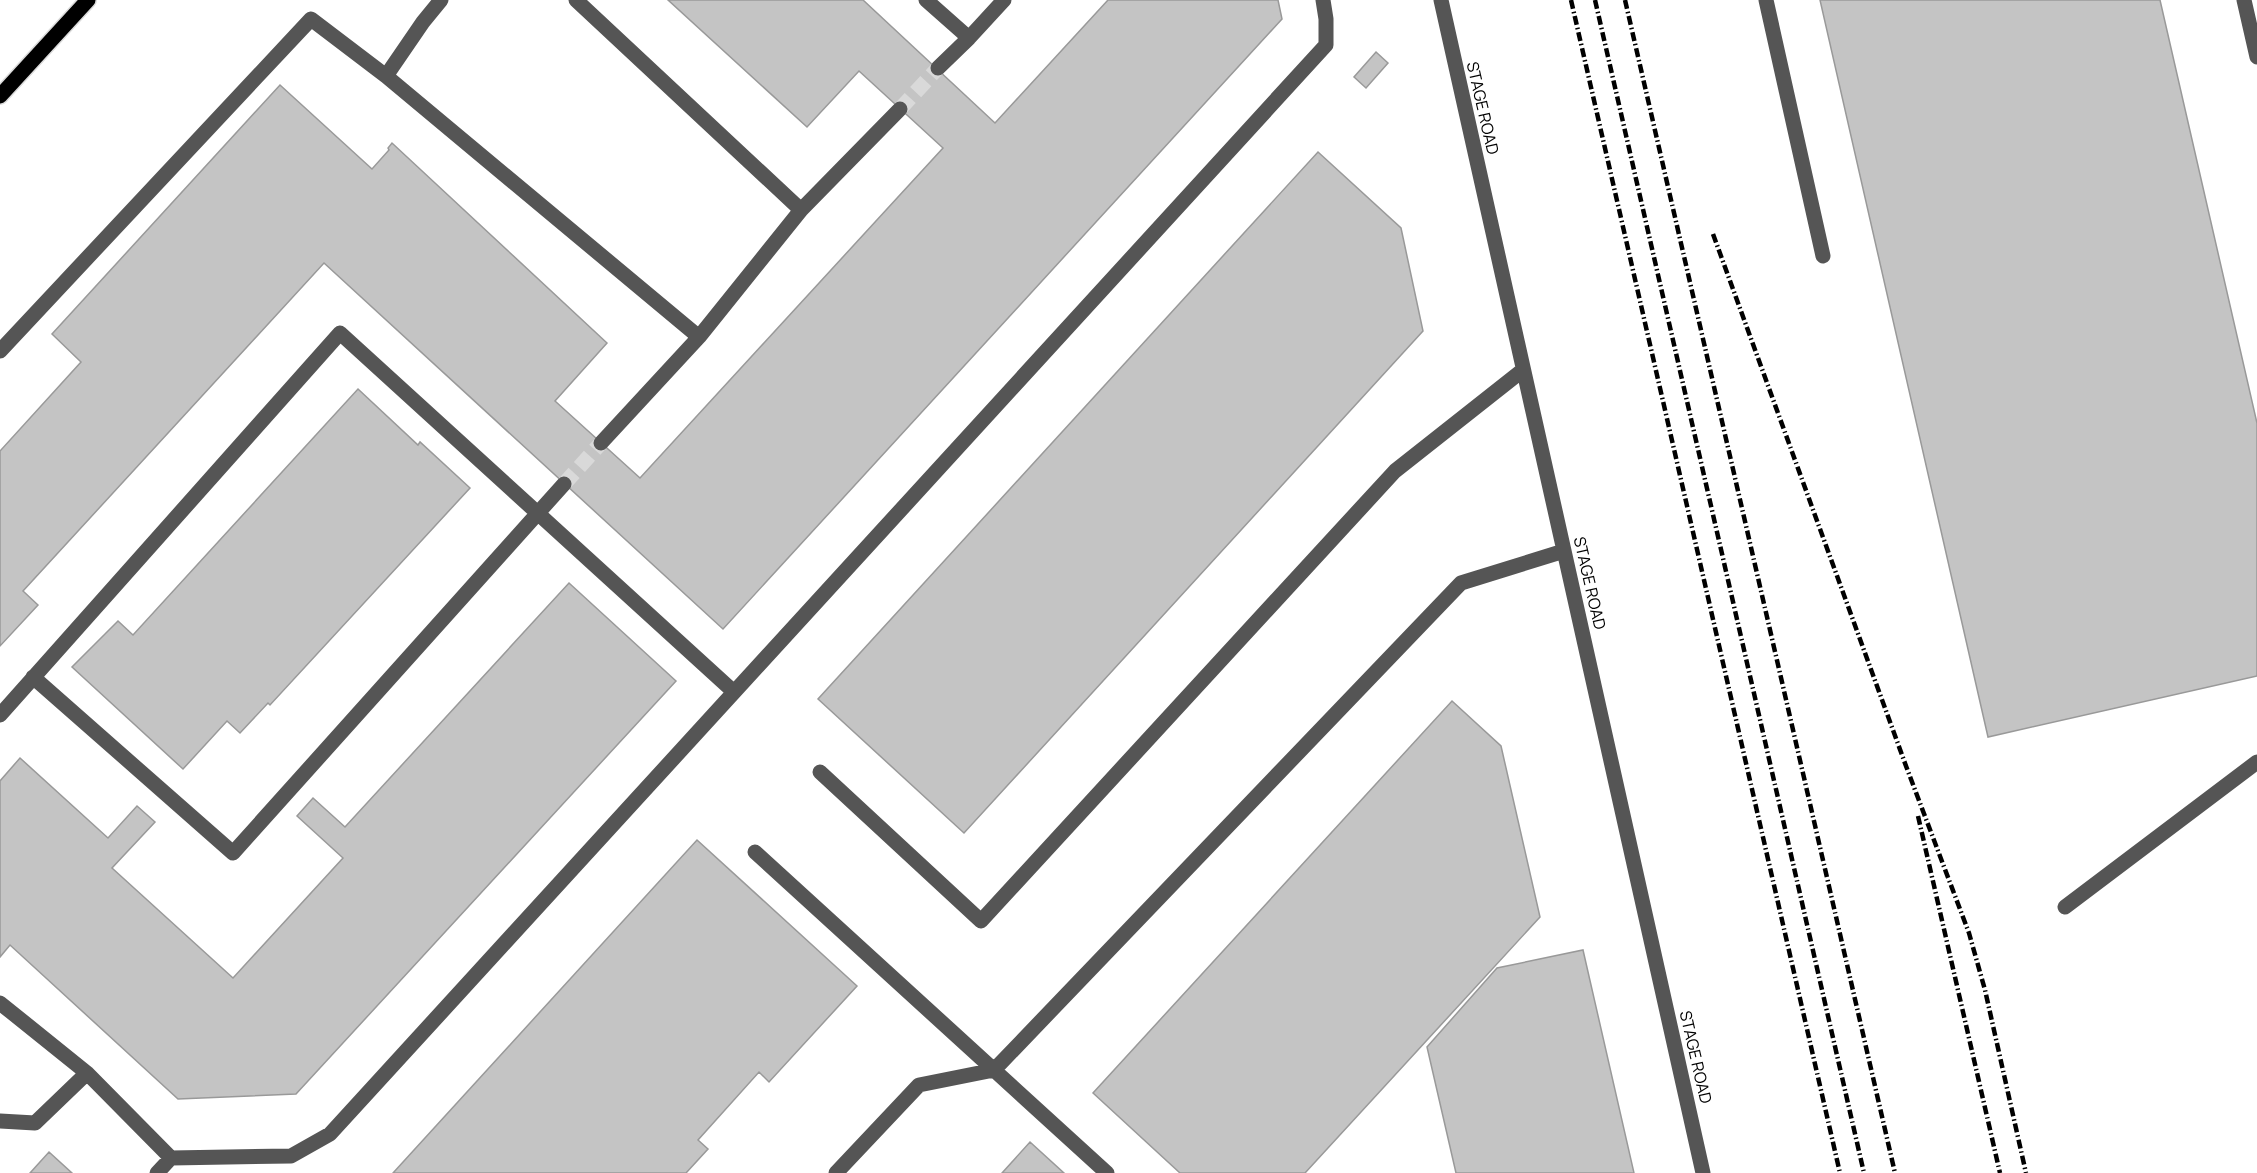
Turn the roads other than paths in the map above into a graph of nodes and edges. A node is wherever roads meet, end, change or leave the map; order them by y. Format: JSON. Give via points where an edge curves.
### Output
{"nodes":[{"id":1,"x":88,"y":0,"type":"edge"},
{"id":2,"x":441,"y":0,"type":"edge"},
{"id":3,"x":576,"y":0,"type":"edge"},
{"id":4,"x":926,"y":0,"type":"edge"},
{"id":5,"x":1004,"y":0,"type":"edge"},
{"id":6,"x":1323,"y":0,"type":"edge"},
{"id":7,"x":1441,"y":0,"type":"edge"},
{"id":8,"x":1766,"y":0,"type":"edge"},
{"id":9,"x":2244,"y":0,"type":"edge"},
{"id":10,"x":969,"y":38,"type":"junction"},
{"id":11,"x":2257,"y":57,"type":"edge"},
{"id":12,"x":938,"y":68,"type":"tunnel mouth"},
{"id":13,"x":386,"y":75,"type":"junction"},
{"id":14,"x":0,"y":96,"type":"edge"},
{"id":15,"x":900,"y":109,"type":"tunnel mouth"},
{"id":16,"x":801,"y":210,"type":"junction"},
{"id":17,"x":1823,"y":256,"type":"dead end"},
{"id":18,"x":699,"y":337,"type":"junction"},
{"id":19,"x":0,"y":351,"type":"edge"},
{"id":20,"x":1523,"y":370,"type":"junction"},
{"id":21,"x":601,"y":443,"type":"tunnel mouth"},
{"id":22,"x":564,"y":484,"type":"tunnel mouth"},
{"id":23,"x":537,"y":513,"type":"junction"},
{"id":24,"x":1564,"y":551,"type":"junction"},
{"id":25,"x":33,"y":677,"type":"junction"},
{"id":26,"x":734,"y":692,"type":"junction"},
{"id":27,"x":0,"y":715,"type":"edge"},
{"id":28,"x":2257,"y":762,"type":"edge"},
{"id":29,"x":820,"y":772,"type":"dead end"},
{"id":30,"x":755,"y":852,"type":"dead end"},
{"id":31,"x":2065,"y":907,"type":"dead end"},
{"id":32,"x":0,"y":1003,"type":"edge"},
{"id":33,"x":994,"y":1070,"type":"junction"},
{"id":34,"x":87,"y":1073,"type":"junction"},
{"id":35,"x":0,"y":1121,"type":"edge"},
{"id":36,"x":171,"y":1158,"type":"junction"},
{"id":37,"x":157,"y":1173,"type":"edge"},
{"id":38,"x":836,"y":1173,"type":"edge"},
{"id":39,"x":1107,"y":1173,"type":"edge"},
{"id":40,"x":1703,"y":1173,"type":"edge"}],
"edges":[{"from":1,"to":14,"type":"main road"},
{"from":2,"to":13,"type":"street"},
{"from":3,"to":16,"type":"street"},
{"from":4,"to":10,"type":"street"},
{"from":5,"to":10,"type":"street"},
{"from":6,"to":26,"type":"street","via":[[1326,45]]},
{"from":7,"to":20,"type":"street","name":"STAGE ROAD"},
{"from":8,"to":17,"type":"street"},
{"from":9,"to":11,"type":"street"},
{"from":10,"to":12,"type":"street"},
{"from":13,"to":18,"type":"street"},
{"from":13,"to":19,"type":"street","via":[[311,19]]},
{"from":15,"to":16,"type":"street"},
{"from":16,"to":18,"type":"street"},
{"from":18,"to":21,"type":"street"},
{"from":20,"to":24,"type":"street","name":"STAGE ROAD"},
{"from":20,"to":29,"type":"street","via":[[1395,471],[981,921]]},
{"from":22,"to":23,"type":"street"},
{"from":23,"to":25,"type":"street","via":[[233,853]]},
{"from":23,"to":25,"type":"street","via":[[340,333]]},
{"from":23,"to":26,"type":"street"},
{"from":24,"to":33,"type":"street","via":[[1461,583]]},
{"from":24,"to":40,"type":"street","name":"STAGE ROAD"},
{"from":25,"to":27,"type":"street"},
{"from":26,"to":36,"type":"street","via":[[330,1134],[291,1156]]},
{"from":28,"to":31,"type":"street"},
{"from":30,"to":33,"type":"street"},
{"from":32,"to":34,"type":"street"},
{"from":33,"to":38,"type":"street","via":[[919,1085]]},
{"from":33,"to":39,"type":"street"},
{"from":34,"to":35,"type":"street","via":[[35,1123]]},
{"from":34,"to":36,"type":"street"},
{"from":36,"to":37,"type":"street"}]}
